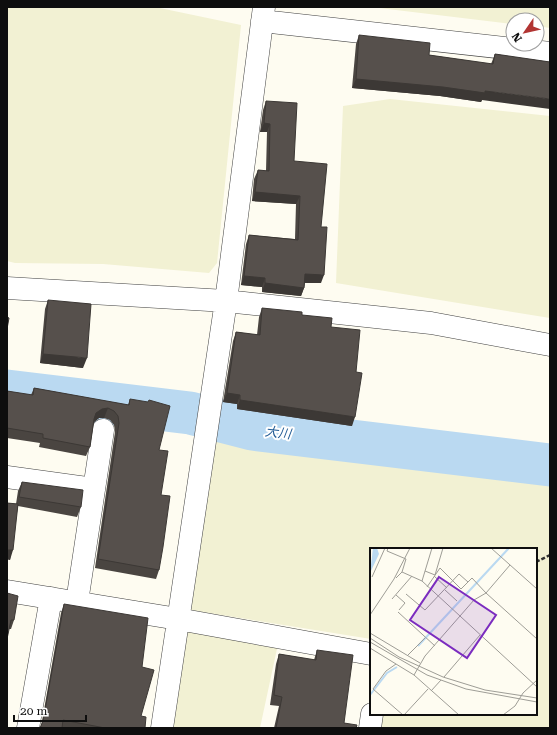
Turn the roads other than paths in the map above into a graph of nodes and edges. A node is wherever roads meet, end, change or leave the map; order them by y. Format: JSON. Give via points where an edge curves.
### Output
{"nodes":[{"id":1,"x":263,"y":14,"type":"edge"},
{"id":2,"x":550,"y":53,"type":"edge"},
{"id":3,"x":7,"y":288,"type":"edge"},
{"id":4,"x":226,"y":301,"type":"junction"},
{"id":5,"x":550,"y":345,"type":"edge"},
{"id":6,"x":103,"y":430,"type":"dead end"},
{"id":7,"x":7,"y":477,"type":"edge"},
{"id":8,"x":94,"y":490,"type":"junction"},
{"id":9,"x":7,"y":591,"type":"edge"},
{"id":10,"x":51,"y":598,"type":"junction"},
{"id":11,"x":77,"y":602,"type":"junction"},
{"id":12,"x":178,"y":619,"type":"junction"},
{"id":13,"x":370,"y":654,"type":"edge"},
{"id":14,"x":372,"y":715,"type":"edge"},
{"id":15,"x":28,"y":728,"type":"edge"},
{"id":16,"x":162,"y":728,"type":"edge"},
{"id":17,"x":370,"y":728,"type":"edge"}],
"edges":[{"from":1,"to":2,"type":"street"},
{"from":1,"to":4,"type":"street"},
{"from":3,"to":4,"type":"street"},
{"from":4,"to":5,"type":"street","via":[[431,323]]},
{"from":4,"to":12,"type":"street"},
{"from":6,"to":8,"type":"street"},
{"from":7,"to":8,"type":"street"},
{"from":8,"to":11,"type":"street"},
{"from":9,"to":10,"type":"street"},
{"from":10,"to":11,"type":"street"},
{"from":10,"to":15,"type":"street"},
{"from":11,"to":12,"type":"street"},
{"from":12,"to":13,"type":"street"},
{"from":12,"to":16,"type":"street"},
{"from":14,"to":17,"type":"street"}]}
